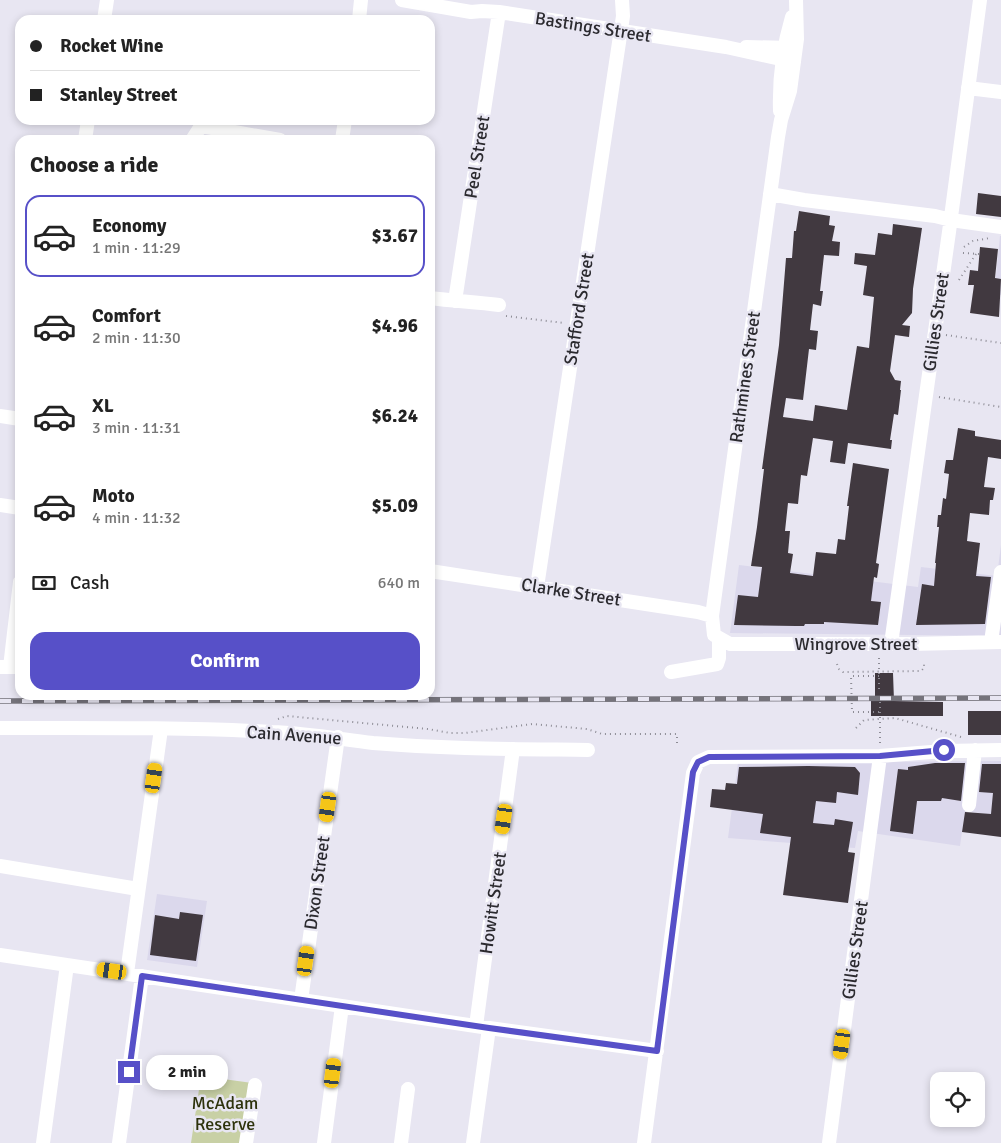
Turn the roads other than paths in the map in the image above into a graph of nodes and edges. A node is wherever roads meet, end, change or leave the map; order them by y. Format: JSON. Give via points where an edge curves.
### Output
{"nodes":[{"id":1,"x":106,"y":0,"type":"edge"},
{"id":2,"x":361,"y":0,"type":"edge"},
{"id":3,"x":402,"y":0,"type":"edge"},
{"id":4,"x":622,"y":0,"type":"edge"},
{"id":5,"x":980,"y":0,"type":"edge"},
{"id":6,"x":796,"y":2,"type":"edge"},
{"id":7,"x":456,"y":5,"type":"edge"},
{"id":8,"x":499,"y":12,"type":"junction"},
{"id":9,"x":104,"y":15,"type":"edge"},
{"id":10,"x":360,"y":15,"type":"edge"},
{"id":11,"x":617,"y":31,"type":"junction"},
{"id":12,"x":789,"y":55,"type":"junction"},
{"id":13,"x":968,"y":88,"type":"junction"},
{"id":14,"x":1001,"y":92,"type":"edge"},
{"id":15,"x":195,"y":135,"type":"edge"},
{"id":16,"x":252,"y":135,"type":"edge"},
{"id":17,"x":770,"y":194,"type":"junction"},
{"id":18,"x":951,"y":220,"type":"junction"},
{"id":19,"x":998,"y":230,"type":"edge"},
{"id":20,"x":435,"y":299,"type":"edge"},
{"id":21,"x":455,"y":301,"type":"junction"},
{"id":22,"x":501,"y":310,"type":"road end"},
{"id":23,"x":0,"y":416,"type":"edge"},
{"id":24,"x":15,"y":418,"type":"edge"},
{"id":25,"x":0,"y":505,"type":"edge"},
{"id":26,"x":15,"y":507,"type":"edge"},
{"id":27,"x":435,"y":572,"type":"edge"},
{"id":28,"x":1001,"y":572,"type":"edge"},
{"id":29,"x":537,"y":587,"type":"junction"},
{"id":30,"x":712,"y":616,"type":"junction"},
{"id":31,"x":15,"y":624,"type":"edge"},
{"id":32,"x":717,"y":636,"type":"junction"},
{"id":33,"x":996,"y":642,"type":"edge"},
{"id":34,"x":891,"y":644,"type":"junction"},
{"id":35,"x":10,"y":667,"type":"edge"},
{"id":36,"x":671,"y":672,"type":"dead end"},
{"id":37,"x":0,"y":728,"type":"edge"},
{"id":38,"x":161,"y":729,"type":"junction"},
{"id":39,"x":338,"y":738,"type":"junction"},
{"id":40,"x":513,"y":749,"type":"junction"},
{"id":41,"x":588,"y":750,"type":"dead end"},
{"id":42,"x":880,"y":750,"type":"junction"},
{"id":43,"x":975,"y":750,"type":"junction"},
{"id":44,"x":1001,"y":750,"type":"edge"},
{"id":45,"x":969,"y":805,"type":"dead end"},
{"id":46,"x":0,"y":866,"type":"edge"},
{"id":47,"x":138,"y":889,"type":"junction"},
{"id":48,"x":0,"y":954,"type":"edge"},
{"id":49,"x":68,"y":965,"type":"junction"},
{"id":50,"x":127,"y":973,"type":"junction"},
{"id":51,"x":142,"y":976,"type":"junction"},
{"id":52,"x":301,"y":1000,"type":"junction"},
{"id":53,"x":342,"y":1006,"type":"junction"},
{"id":54,"x":482,"y":1027,"type":"junction"},
{"id":55,"x":657,"y":1051,"type":"junction"},
{"id":56,"x":255,"y":1085,"type":"dead end"},
{"id":57,"x":408,"y":1089,"type":"dead end"},
{"id":58,"x":43,"y":1143,"type":"edge"},
{"id":59,"x":119,"y":1143,"type":"edge"},
{"id":60,"x":246,"y":1143,"type":"edge"},
{"id":61,"x":324,"y":1143,"type":"edge"},
{"id":62,"x":401,"y":1143,"type":"edge"},
{"id":63,"x":473,"y":1143,"type":"edge"},
{"id":64,"x":644,"y":1143,"type":"edge"},
{"id":65,"x":829,"y":1143,"type":"edge"}],
"edges":[{"from":1,"to":9,"type":"street"},
{"from":2,"to":10,"type":"street"},
{"from":3,"to":7,"type":"street","name":"Bastings Street"},
{"from":4,"to":11,"type":"street","name":"Stafford Street","via":[[623,16]]},
{"from":5,"to":13,"type":"street","name":"Gillies Street"},
{"from":6,"to":12,"type":"street","name":"Rathmines Street"},
{"from":7,"to":8,"type":"street","name":"Bastings Street"},
{"from":8,"to":11,"type":"street","name":"Bastings Street"},
{"from":8,"to":21,"type":"street","name":"Peel Street"},
{"from":11,"to":12,"type":"street","name":"Bastings Street"},
{"from":11,"to":29,"type":"street","name":"Stafford Street"},
{"from":12,"to":17,"type":"street","name":"Rathmines Street","via":[[790,91],[780,120]]},
{"from":13,"to":14,"type":"street"},
{"from":13,"to":18,"type":"street","name":"Gillies Street"},
{"from":15,"to":16,"type":"street","via":[[201,126]]},
{"from":17,"to":18,"type":"street"},
{"from":17,"to":30,"type":"street","name":"Rathmines Street"},
{"from":18,"to":19,"type":"street"},
{"from":18,"to":34,"type":"street","name":"Gillies Street"},
{"from":20,"to":21,"type":"street"},
{"from":21,"to":22,"type":"street","via":[[468,300]]},
{"from":23,"to":24,"type":"street"},
{"from":25,"to":26,"type":"street"},
{"from":27,"to":29,"type":"street","name":"Clarke Street"},
{"from":28,"to":33,"type":"street"},
{"from":29,"to":30,"type":"street","name":"Clarke Street"},
{"from":30,"to":32,"type":"street","name":"Rathmines Street"},
{"from":31,"to":35,"type":"street"},
{"from":32,"to":34,"type":"street","name":"Wingrove Street","via":[[730,644]]},
{"from":32,"to":36,"type":"street","name":"Rathmines Street","via":[[717,664]]},
{"from":33,"to":34,"type":"street","name":"Wingrove Street"},
{"from":37,"to":38,"type":"street","name":"Cain Avenue"},
{"from":38,"to":39,"type":"street","name":"Cain Avenue","via":[[273,732]]},
{"from":38,"to":47,"type":"street"},
{"from":39,"to":40,"type":"street","name":"Cain Avenue","via":[[390,744]]},
{"from":39,"to":52,"type":"street","name":"Dixon Street"},
{"from":40,"to":41,"type":"street","name":"Cain Avenue"},
{"from":40,"to":54,"type":"street","name":"Howitt Street"},
{"from":42,"to":43,"type":"street"},
{"from":42,"to":55,"type":"street","via":[[709,757],[698,762],[693,772]]},
{"from":42,"to":65,"type":"street","name":"Gillies Street"},
{"from":43,"to":44,"type":"street"},
{"from":43,"to":45,"type":"street"},
{"from":46,"to":47,"type":"street"},
{"from":47,"to":50,"type":"street"},
{"from":48,"to":49,"type":"street"},
{"from":49,"to":50,"type":"street"},
{"from":49,"to":58,"type":"street"},
{"from":50,"to":51,"type":"street"},
{"from":51,"to":52,"type":"street"},
{"from":51,"to":59,"type":"street"},
{"from":52,"to":53,"type":"street"},
{"from":53,"to":54,"type":"street"},
{"from":53,"to":61,"type":"street"},
{"from":54,"to":55,"type":"street"},
{"from":54,"to":63,"type":"street","name":"Howitt Street"},
{"from":55,"to":64,"type":"street"},
{"from":56,"to":60,"type":"street"},
{"from":57,"to":62,"type":"street"}]}
